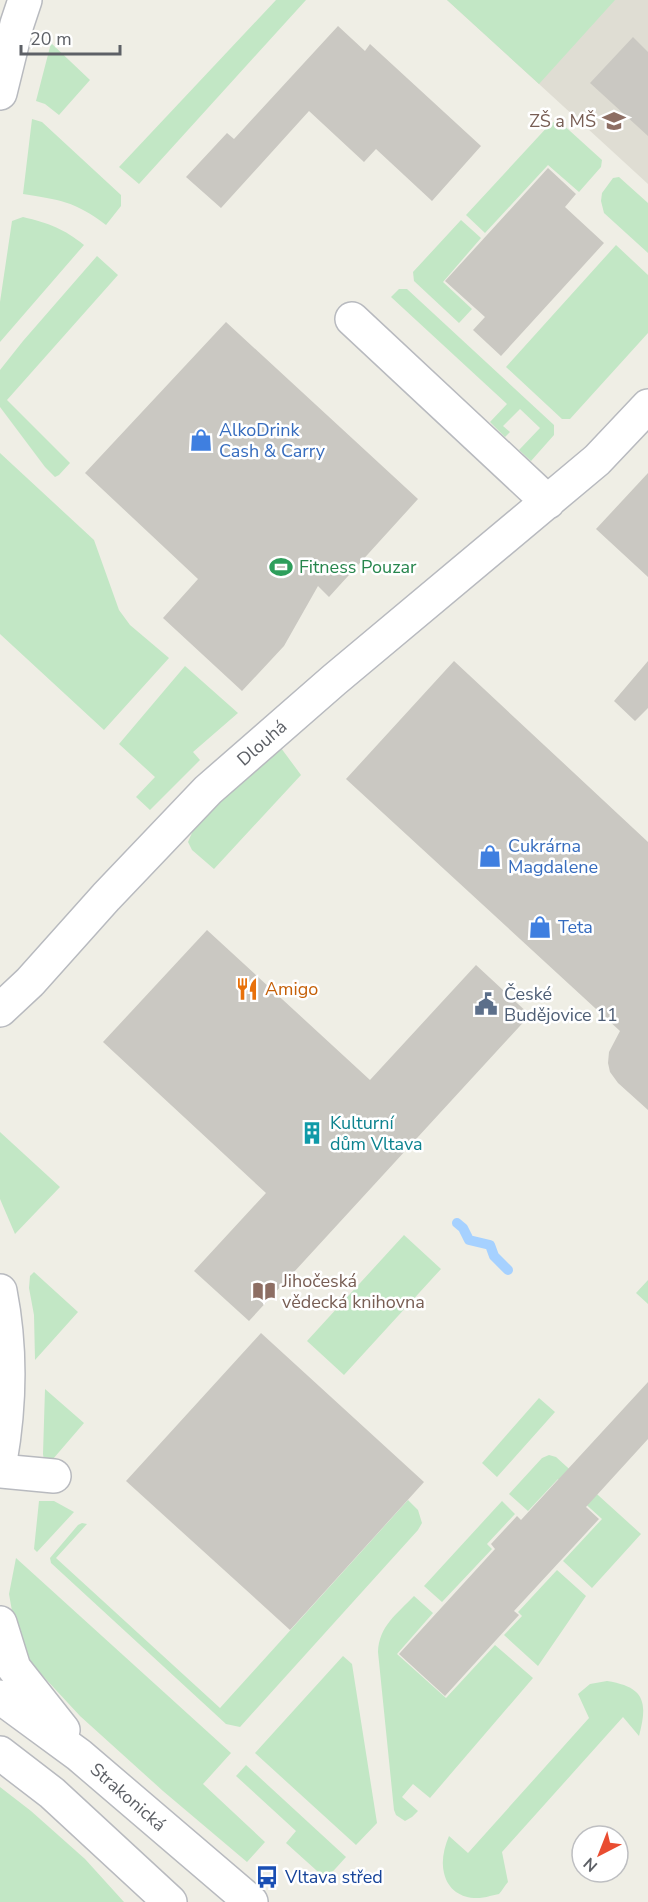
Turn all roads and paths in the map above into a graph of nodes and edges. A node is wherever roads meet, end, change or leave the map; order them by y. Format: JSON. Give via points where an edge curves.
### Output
{"nodes":[{"id":1,"x":25,"y":0,"type":"edge"},
{"id":2,"x":0,"y":93,"type":"edge"},
{"id":3,"x":352,"y":320,"type":"dead end"},
{"id":4,"x":648,"y":406,"type":"edge"},
{"id":5,"x":548,"y":502,"type":"junction"},
{"id":6,"x":0,"y":1010,"type":"edge"},
{"id":7,"x":0,"y":1291,"type":"edge"},
{"id":8,"x":0,"y":1462,"type":"edge"},
{"id":9,"x":0,"y":1471,"type":"edge"},
{"id":10,"x":54,"y":1476,"type":"dead end"},
{"id":11,"x":0,"y":1623,"type":"edge"},
{"id":12,"x":0,"y":1697,"type":"edge"},
{"id":13,"x":0,"y":1753,"type":"edge"},
{"id":14,"x":79,"y":1755,"type":"junction"},
{"id":15,"x":170,"y":1902,"type":"edge"},
{"id":16,"x":251,"y":1902,"type":"edge"}],
"edges":[{"from":1,"to":2,"type":"street"},
{"from":3,"to":5,"type":"street"},
{"from":4,"to":5,"type":"street","name":"Dlouhá","via":[[597,460]]},
{"from":5,"to":6,"type":"street","name":"Dlouhá","via":[[208,790]]},
{"from":7,"to":8,"type":"street","via":[[9,1376]]},
{"from":9,"to":10,"type":"street"},
{"from":11,"to":14,"type":"street","via":[[14,1668]]},
{"from":12,"to":14,"type":"street","name":"Strakonická"},
{"from":13,"to":15,"type":"street","via":[[52,1793]]},
{"from":14,"to":16,"type":"street","name":"Strakonická"}]}
